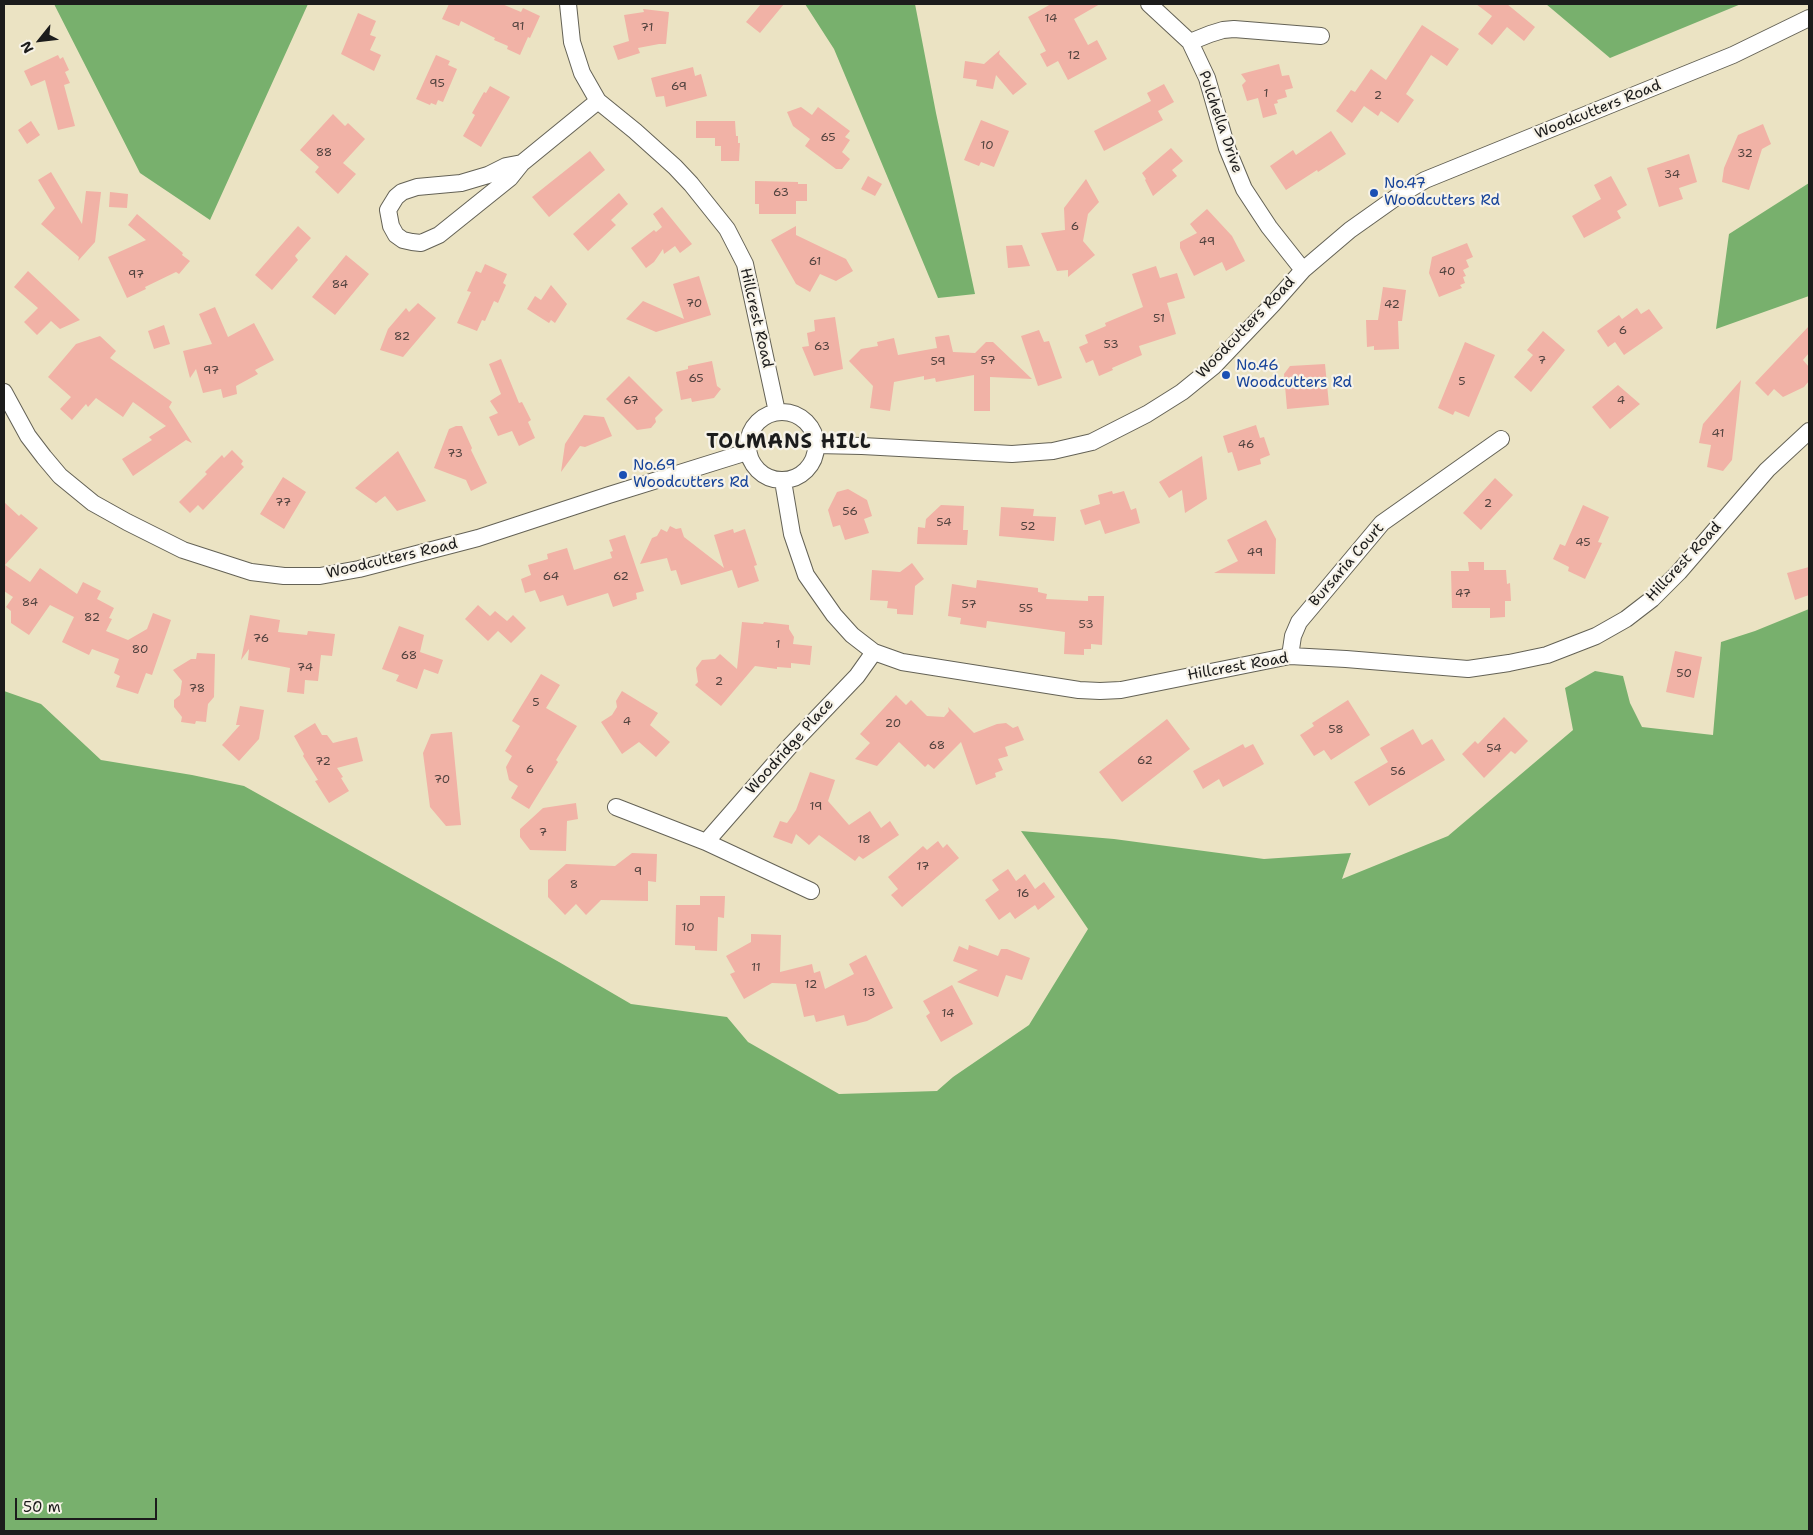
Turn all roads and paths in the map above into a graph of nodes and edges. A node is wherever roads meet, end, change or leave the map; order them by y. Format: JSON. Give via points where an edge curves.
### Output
{"nodes":[{"id":1,"x":568,"y":4,"type":"edge"},
{"id":2,"x":1149,"y":4,"type":"edge"},
{"id":3,"x":1809,"y":18,"type":"edge"},
{"id":4,"x":1321,"y":36,"type":"dead end"},
{"id":5,"x":1190,"y":42,"type":"junction"},
{"id":6,"x":598,"y":101,"type":"junction"},
{"id":7,"x":522,"y":163,"type":"junction"},
{"id":8,"x":1303,"y":270,"type":"junction"},
{"id":9,"x":4,"y":392,"type":"edge"},
{"id":10,"x":777,"y":412,"type":"junction"},
{"id":11,"x":1809,"y":431,"type":"edge"},
{"id":12,"x":1500,"y":439,"type":"dead end"},
{"id":13,"x":816,"y":445,"type":"junction"},
{"id":14,"x":747,"y":452,"type":"junction"},
{"id":15,"x":783,"y":481,"type":"junction"},
{"id":16,"x":874,"y":652,"type":"junction"},
{"id":17,"x":1290,"y":656,"type":"junction"},
{"id":18,"x":616,"y":807,"type":"dead end"},
{"id":19,"x":706,"y":842,"type":"junction"},
{"id":20,"x":811,"y":891,"type":"dead end"}],
"edges":[{"from":1,"to":6,"type":"street","name":"Hillcrest Road","via":[[572,42],[582,73]]},
{"from":2,"to":5,"type":"street","name":"Pulchella Drive"},
{"from":3,"to":8,"type":"street","name":"Woodcutters Road","via":[[1715,63],[1425,180],[1350,230]]},
{"from":4,"to":5,"type":"street","via":[[1234,29]]},
{"from":5,"to":8,"type":"street","name":"Pulchella Drive","via":[[1207,78],[1227,148],[1244,189]]},
{"from":6,"to":7,"type":"street"},
{"from":6,"to":10,"type":"street","name":"Hillcrest Road","via":[[675,167],[727,229],[745,264]]},
{"from":7,"to":7,"type":"street","via":[[510,178],[430,240],[421,243],[403,240],[391,226],[388,210],[391,203],[408,189],[461,183]]},
{"from":8,"to":13,"type":"street","name":"Woodcutters Road","via":[[1214,366],[1147,414],[1092,442],[1053,451],[1012,454]]},
{"from":9,"to":14,"type":"street","name":"Woodcutters Road","via":[[44,458],[60,476],[93,502],[183,550],[251,572],[284,576],[320,576],[359,569],[478,538]]},
{"from":10,"to":13,"type":"street","via":[[788,412],[808,424]]},
{"from":10,"to":14,"type":"street","via":[[767,415],[755,425]]},
{"from":11,"to":17,"type":"street","name":"Hillcrest Road","via":[[1767,470],[1652,599],[1596,636],[1547,655],[1468,669]]},
{"from":12,"to":17,"type":"street","name":"Bursaria Court","via":[[1382,523],[1298,622]]},
{"from":13,"to":15,"type":"street","via":[[815,456],[803,474]]},
{"from":14,"to":15,"type":"street","via":[[755,469],[763,476]]},
{"from":15,"to":16,"type":"street","name":"Hillcrest Road","via":[[792,534],[806,575],[834,615]]},
{"from":16,"to":17,"type":"street","name":"Hillcrest Road","via":[[902,662],[1100,691],[1121,690]]},
{"from":16,"to":19,"type":"street","name":"Woodridge Place","via":[[857,676]]},
{"from":18,"to":19,"type":"street"},
{"from":19,"to":20,"type":"street"}]}
